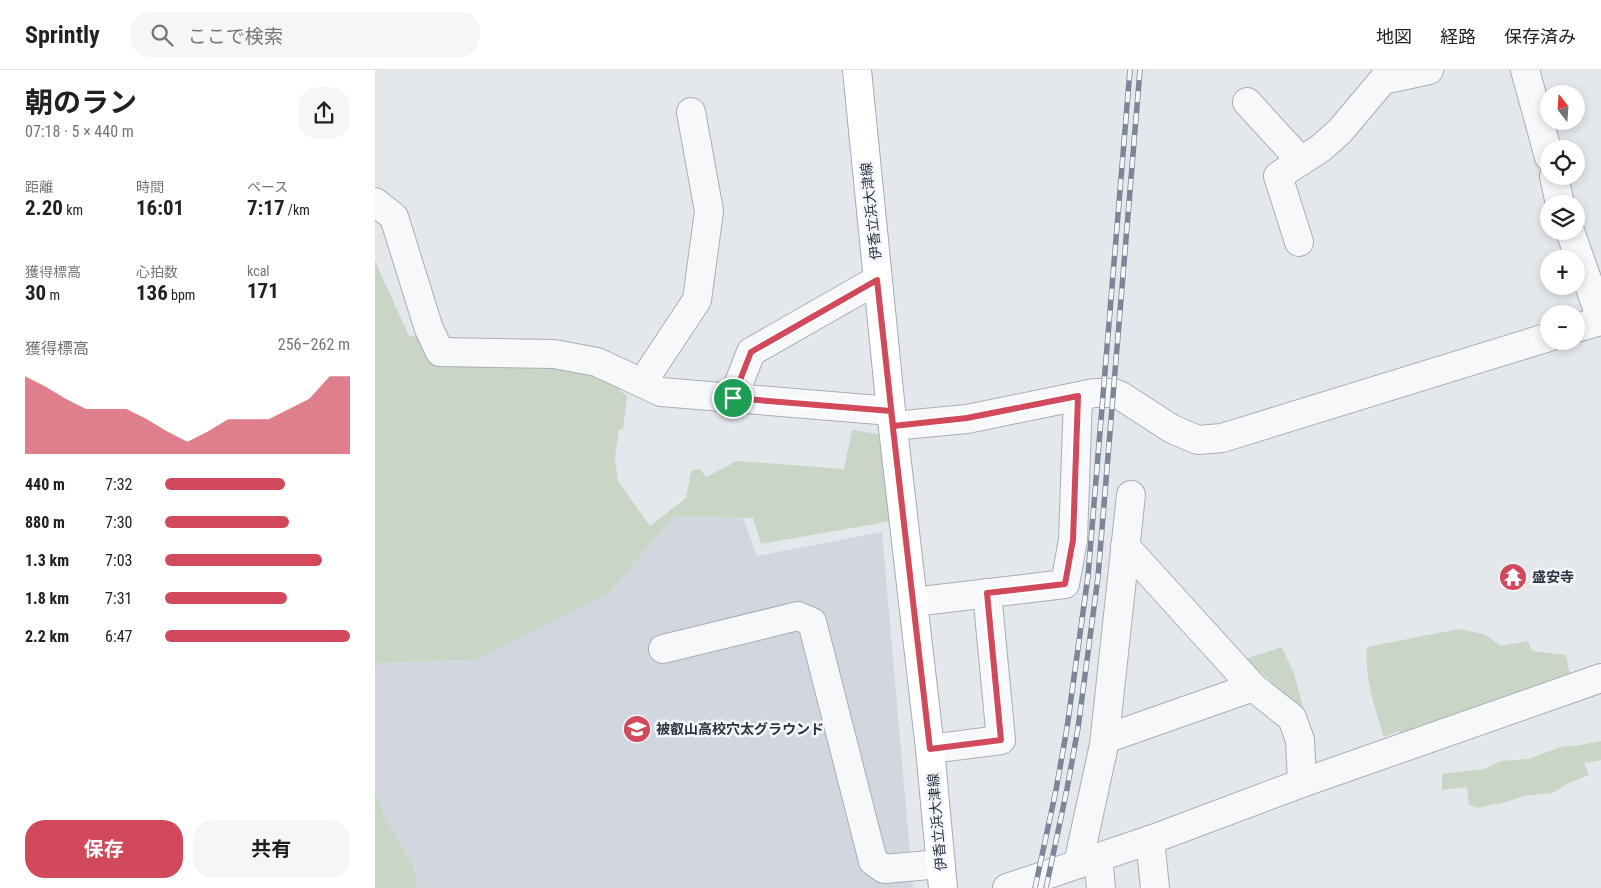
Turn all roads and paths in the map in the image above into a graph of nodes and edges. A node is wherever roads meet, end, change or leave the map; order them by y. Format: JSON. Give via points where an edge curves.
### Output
{"nodes":[{"id":1,"x":857,"y":70,"type":"edge"},
{"id":2,"x":1429,"y":70,"type":"edge"},
{"id":3,"x":1525,"y":70,"type":"edge"},
{"id":4,"x":1247,"y":102,"type":"dead end"},
{"id":5,"x":691,"y":112,"type":"dead end"},
{"id":6,"x":1544,"y":140,"type":"edge"},
{"id":7,"x":1301,"y":161,"type":"junction"},
{"id":8,"x":375,"y":202,"type":"edge"},
{"id":9,"x":1573,"y":240,"type":"edge"},
{"id":10,"x":1299,"y":242,"type":"dead end"},
{"id":11,"x":877,"y":280,"type":"junction"},
{"id":12,"x":1601,"y":320,"type":"edge"},
{"id":13,"x":1585,"y":325,"type":"edge"},
{"id":14,"x":1540,"y":340,"type":"edge"},
{"id":15,"x":642,"y":383,"type":"junction"},
{"id":16,"x":1078,"y":396,"type":"junction"},
{"id":17,"x":733,"y":398,"type":"junction"},
{"id":18,"x":892,"y":418,"type":"junction"},
{"id":19,"x":1131,"y":495,"type":"dead end"},
{"id":20,"x":1125,"y":546,"type":"junction"},
{"id":21,"x":987,"y":593,"type":"junction"},
{"id":22,"x":913,"y":602,"type":"junction"},
{"id":23,"x":663,"y":649,"type":"dead end"},
{"id":24,"x":1601,"y":678,"type":"edge"},
{"id":25,"x":1253,"y":687,"type":"junction"},
{"id":26,"x":1105,"y":740,"type":"junction"},
{"id":27,"x":930,"y":749,"type":"junction"},
{"id":28,"x":1302,"y":783,"type":"junction"},
{"id":29,"x":1150,"y":840,"type":"junction"},
{"id":30,"x":1088,"y":861,"type":"junction"},
{"id":31,"x":942,"y":876,"type":"edge"},
{"id":32,"x":1007,"y":888,"type":"edge"},
{"id":33,"x":1101,"y":888,"type":"edge"},
{"id":34,"x":1155,"y":888,"type":"edge"}],
"edges":[{"from":1,"to":11,"type":"main road","name":"伊香立浜大津線"},
{"from":2,"to":7,"type":"street","via":[[1383,80],[1340,131]]},
{"from":3,"to":6,"type":"street"},
{"from":4,"to":7,"type":"street"},
{"from":5,"to":15,"type":"street","via":[[709,211],[697,300]]},
{"from":7,"to":10,"type":"street","via":[[1279,176]]},
{"from":8,"to":15,"type":"street","via":[[393,217],[429,329],[440,352],[554,354],[597,362]]},
{"from":9,"to":12,"type":"street"},
{"from":11,"to":17,"type":"street","via":[[751,352]]},
{"from":11,"to":18,"type":"main road","name":"伊香立浜大津線"},
{"from":12,"to":13,"type":"street"},
{"from":14,"to":16,"type":"street","via":[[1222,438],[1198,440],[1172,429],[1114,393]]},
{"from":15,"to":17,"type":"street","via":[[661,392]]},
{"from":16,"to":18,"type":"street","via":[[967,418]]},
{"from":16,"to":21,"type":"street","via":[[1073,540],[1065,584]]},
{"from":17,"to":18,"type":"street"},
{"from":18,"to":22,"type":"main road","name":"伊香立浜大津線"},
{"from":19,"to":20,"type":"street"},
{"from":20,"to":25,"type":"street"},
{"from":20,"to":26,"type":"street"},
{"from":21,"to":22,"type":"street"},
{"from":21,"to":27,"type":"street","via":[[1001,740]]},
{"from":22,"to":27,"type":"main road","name":"伊香立浜大津線"},
{"from":23,"to":31,"type":"street","via":[[798,616],[812,622],[873,861],[883,869]]},
{"from":24,"to":28,"type":"street"},
{"from":25,"to":26,"type":"street"},
{"from":25,"to":28,"type":"street","via":[[1292,718],[1300,740]]},
{"from":26,"to":30,"type":"street"},
{"from":27,"to":31,"type":"main road","name":"伊香立浜大津線"},
{"from":28,"to":29,"type":"street"},
{"from":29,"to":30,"type":"street"},
{"from":29,"to":34,"type":"street"},
{"from":30,"to":32,"type":"street"},
{"from":30,"to":33,"type":"street"}]}
